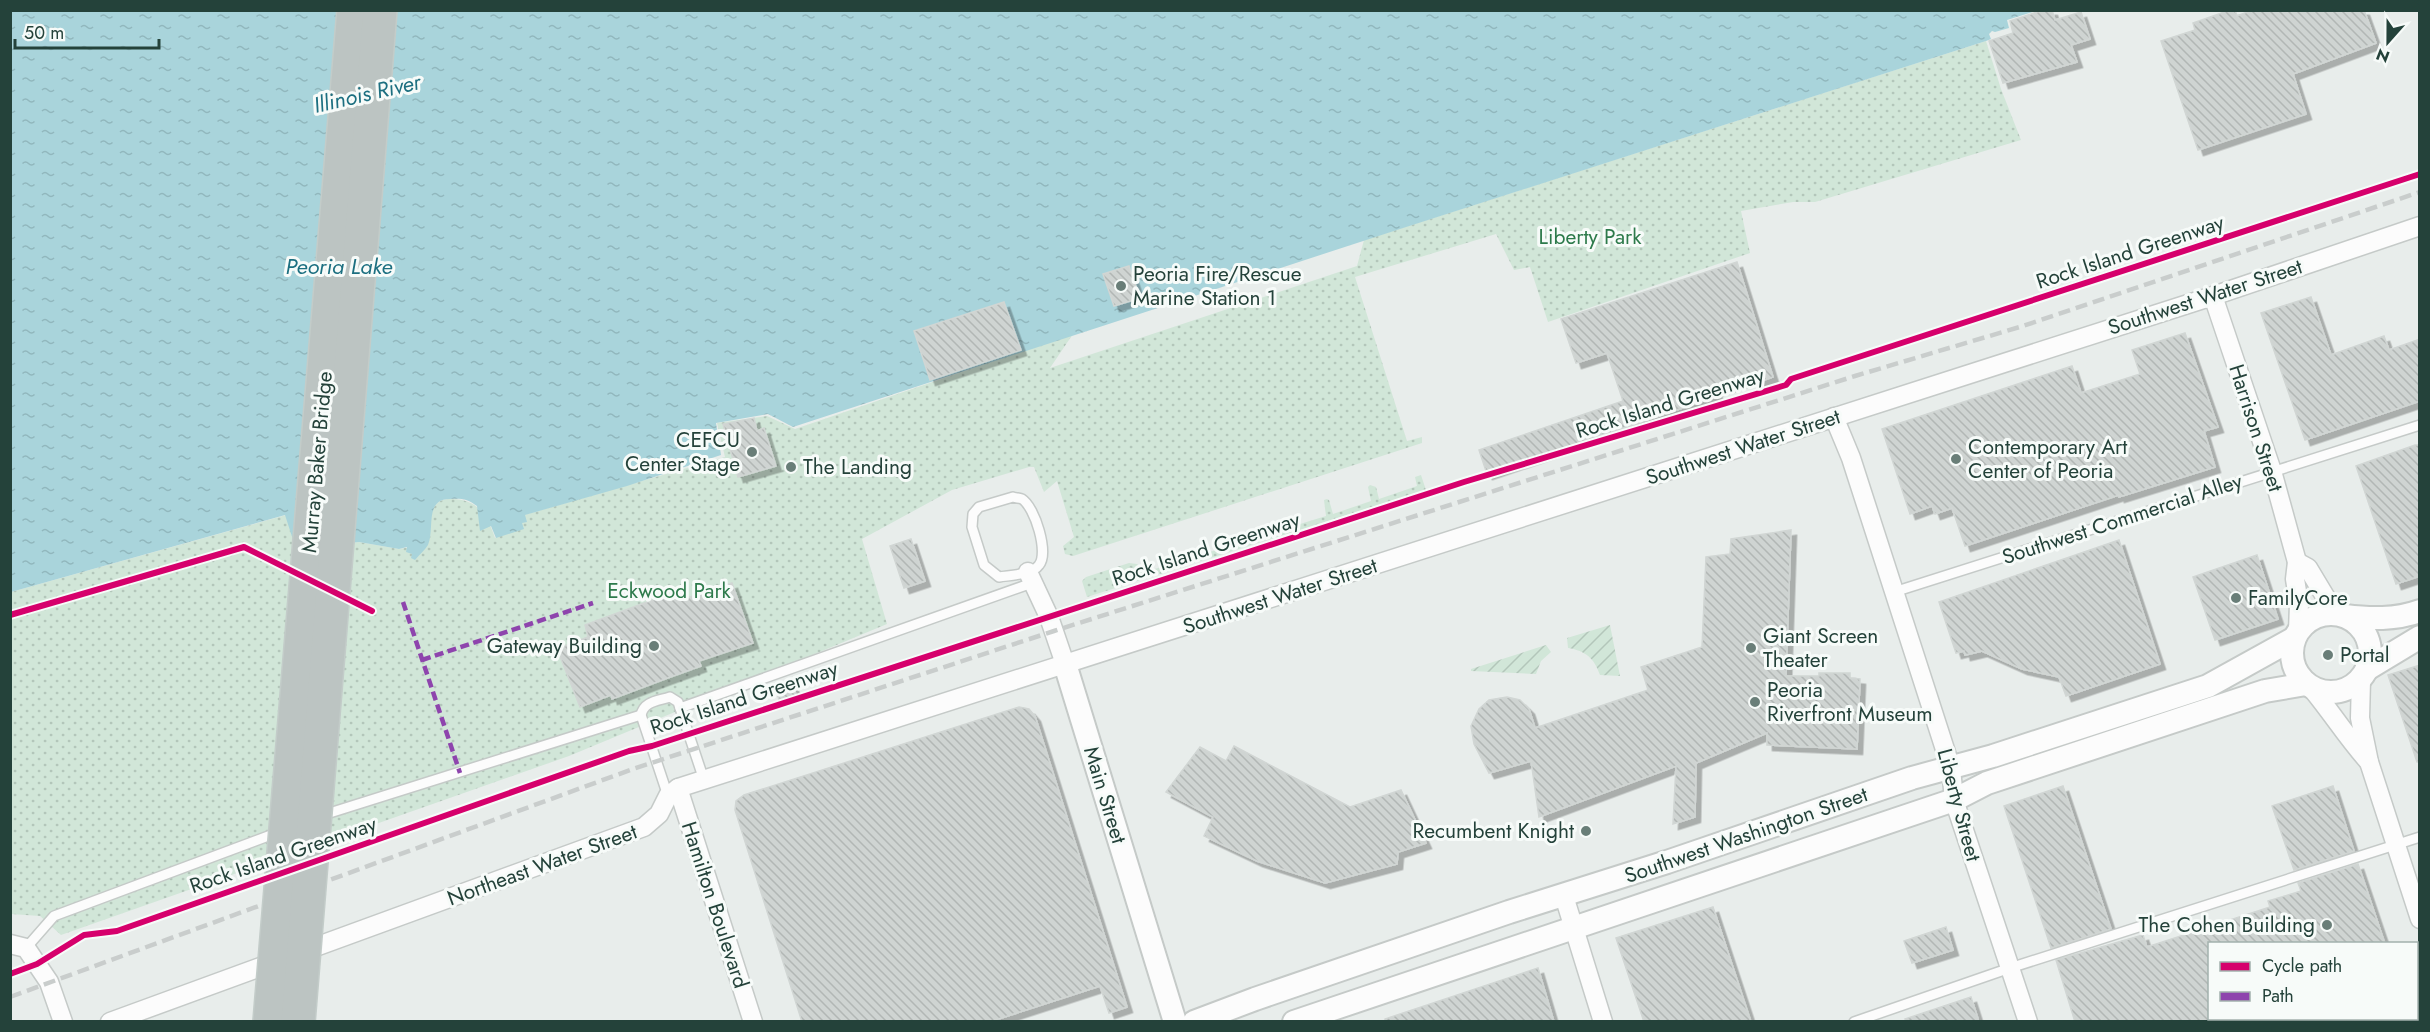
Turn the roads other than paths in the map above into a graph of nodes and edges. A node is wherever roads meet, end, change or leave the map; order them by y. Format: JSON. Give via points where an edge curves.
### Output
{"nodes":[{"id":1,"x":354,"y":10,"type":"edge"},
{"id":2,"x":380,"y":10,"type":"edge"},
{"id":3,"x":2420,"y":226,"type":"edge"},
{"id":4,"x":2212,"y":296,"type":"junction"},
{"id":5,"x":1834,"y":417,"type":"junction"},
{"id":6,"x":2420,"y":425,"type":"edge"},
{"id":7,"x":2272,"y":471,"type":"junction"},
{"id":8,"x":2297,"y":562,"type":"junction"},
{"id":9,"x":1030,"y":578,"type":"junction"},
{"id":10,"x":1894,"y":592,"type":"junction"},
{"id":11,"x":2420,"y":611,"type":"edge"},
{"id":12,"x":2340,"y":615,"type":"junction"},
{"id":13,"x":2295,"y":635,"type":"junction"},
{"id":14,"x":2420,"y":637,"type":"edge"},
{"id":15,"x":1065,"y":664,"type":"junction"},
{"id":16,"x":2364,"y":674,"type":"junction"},
{"id":17,"x":2309,"y":687,"type":"junction"},
{"id":18,"x":680,"y":708,"type":"junction"},
{"id":19,"x":641,"y":715,"type":"junction"},
{"id":20,"x":2369,"y":762,"type":"junction"},
{"id":21,"x":1951,"y":768,"type":"junction"},
{"id":22,"x":704,"y":780,"type":"junction"},
{"id":23,"x":673,"y":792,"type":"junction"},
{"id":24,"x":1954,"y":800,"type":"junction"},
{"id":25,"x":2420,"y":837,"type":"edge"},
{"id":26,"x":2396,"y":845,"type":"junction"},
{"id":27,"x":1564,"y":896,"type":"junction"},
{"id":28,"x":2420,"y":919,"type":"edge"},
{"id":29,"x":1575,"y":928,"type":"junction"},
{"id":30,"x":18,"y":946,"type":"edge"},
{"id":31,"x":2010,"y":968,"type":"junction"},
{"id":32,"x":63,"y":1022,"type":"edge"},
{"id":33,"x":110,"y":1022,"type":"edge"},
{"id":34,"x":270,"y":1022,"type":"edge"},
{"id":35,"x":298,"y":1022,"type":"edge"},
{"id":36,"x":753,"y":1022,"type":"edge"},
{"id":37,"x":1175,"y":1022,"type":"edge"},
{"id":38,"x":1194,"y":1022,"type":"edge"},
{"id":39,"x":1294,"y":1022,"type":"edge"},
{"id":40,"x":1603,"y":1022,"type":"edge"},
{"id":41,"x":1854,"y":1022,"type":"edge"},
{"id":42,"x":2028,"y":1022,"type":"edge"}],
"edges":[{"from":1,"to":34,"type":"highway","name":"Murray Baker Bridge","bridge":true},
{"from":2,"to":35,"type":"highway","name":"Murray Baker Bridge","bridge":true},
{"from":3,"to":4,"type":"street","name":"Southwest Water Street"},
{"from":4,"to":5,"type":"street","name":"Southwest Water Street"},
{"from":4,"to":7,"type":"street","name":"Harrison Street"},
{"from":5,"to":10,"type":"street","name":"Liberty Street"},
{"from":5,"to":15,"type":"street","name":"Southwest Water Street"},
{"from":6,"to":7,"type":"lane","name":"Southwest Commercial Alley"},
{"from":7,"to":8,"type":"street","name":"Harrison Street"},
{"from":7,"to":10,"type":"lane","name":"Southwest Commercial Alley"},
{"from":8,"to":12,"type":"street","name":"Harrison Street","via":[[2308,568]]},
{"from":8,"to":13,"type":"street","name":"Harrison Street","via":[[2299,604]]},
{"from":9,"to":9,"type":"lane","via":[[1044,557],[1029,506],[1013,497],[980,507],[973,514],[972,528],[984,565],[999,577]]},
{"from":9,"to":15,"type":"street","name":"Main Street"},
{"from":9,"to":18,"type":"lane"},
{"from":10,"to":21,"type":"street","name":"Liberty Street"},
{"from":11,"to":12,"type":"street","via":[[2374,619]]},
{"from":12,"to":13,"type":"street","via":[[2319,615],[2307,621]]},
{"from":12,"to":16,"type":"street","via":[[2356,623],[2367,638],[2370,657]]},
{"from":13,"to":17,"type":"street","via":[[2291,656],[2294,670]]},
{"from":13,"to":21,"type":"street","name":"Southwest Washington Street","via":[[2208,686]]},
{"from":14,"to":16,"type":"street"},
{"from":15,"to":22,"type":"street"},
{"from":15,"to":37,"type":"street","name":"Main Street"},
{"from":16,"to":17,"type":"street","via":[[2351,688],[2339,692],[2325,693]]},
{"from":16,"to":20,"type":"street","via":[[2360,718]]},
{"from":17,"to":20,"type":"street"},
{"from":17,"to":24,"type":"street","name":"Southwest Washington Street","via":[[2265,692],[1987,783]]},
{"from":18,"to":19,"type":"lane","via":[[676,699],[670,697],[646,705]]},
{"from":18,"to":22,"type":"lane"},
{"from":19,"to":23,"type":"lane"},
{"from":19,"to":30,"type":"lane","via":[[321,816],[54,916]]},
{"from":20,"to":26,"type":"street"},
{"from":21,"to":24,"type":"street","name":"Liberty Street"},
{"from":21,"to":27,"type":"street","name":"Southwest Washington Street"},
{"from":22,"to":23,"type":"street"},
{"from":23,"to":33,"type":"street","name":"Northeast Water Street","via":[[659,814],[644,827]]},
{"from":23,"to":36,"type":"street","name":"Hamilton Boulevard"},
{"from":24,"to":29,"type":"street","name":"Southwest Washington Street"},
{"from":24,"to":31,"type":"street","name":"Liberty Street"},
{"from":25,"to":26,"type":"lane"},
{"from":26,"to":28,"type":"street"},
{"from":26,"to":31,"type":"lane"},
{"from":27,"to":29,"type":"street"},
{"from":27,"to":38,"type":"street","name":"Southwest Washington Street"},
{"from":29,"to":39,"type":"street","name":"Southwest Washington Street"},
{"from":29,"to":40,"type":"street"},
{"from":30,"to":32,"type":"street","via":[[49,982]]},
{"from":31,"to":41,"type":"lane"},
{"from":31,"to":42,"type":"street","name":"Liberty Street"}]}
